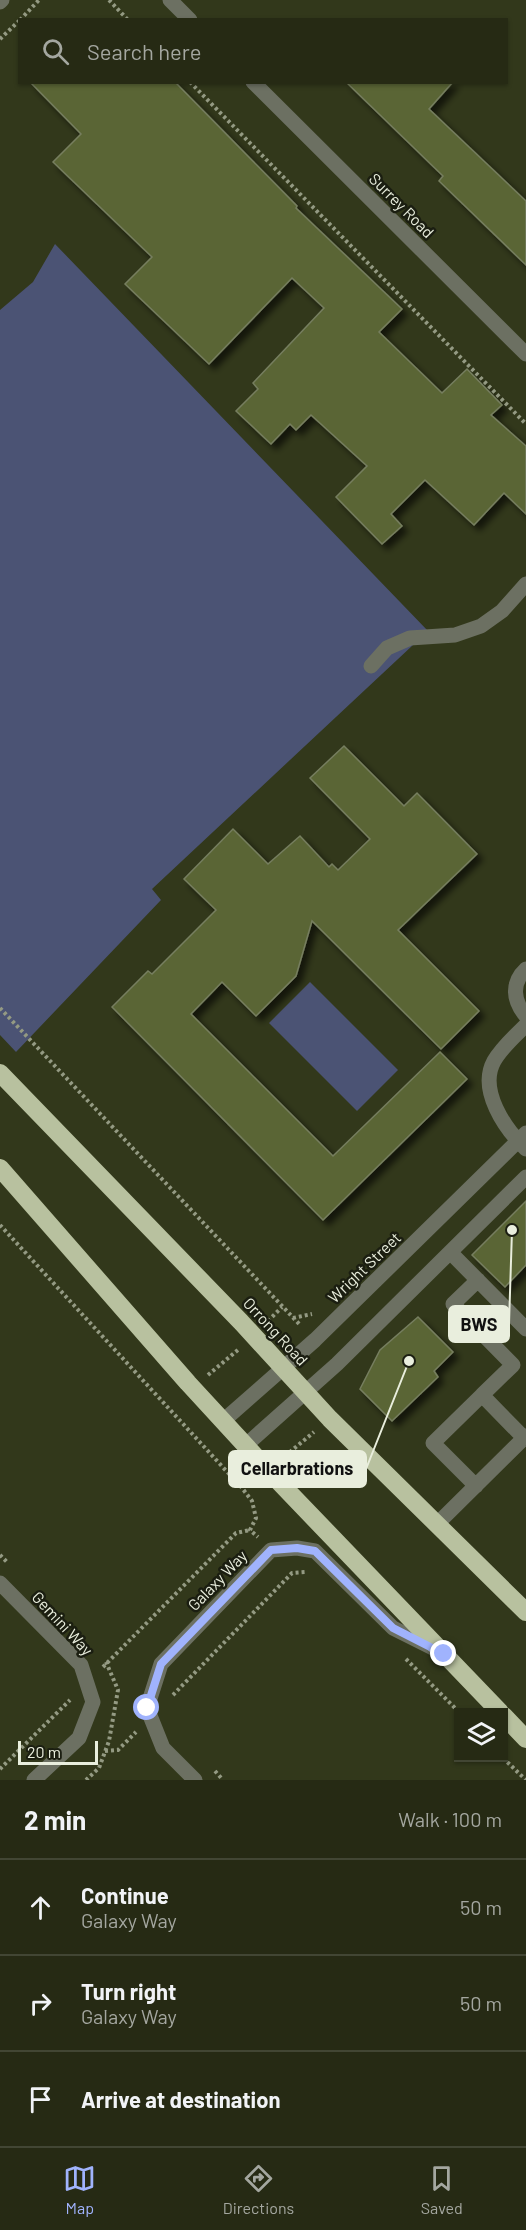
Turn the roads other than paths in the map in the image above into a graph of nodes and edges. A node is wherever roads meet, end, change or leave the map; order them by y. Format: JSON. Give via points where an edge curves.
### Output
{"nodes":[{"id":1,"x":170,"y":0,"type":"edge"},
{"id":2,"x":188,"y":18,"type":"edge"},
{"id":3,"x":255,"y":84,"type":"edge"},
{"id":4,"x":526,"y":354,"type":"edge"},
{"id":5,"x":526,"y":584,"type":"edge"},
{"id":6,"x":371,"y":666,"type":"dead end"},
{"id":7,"x":526,"y":969,"type":"edge"},
{"id":8,"x":526,"y":1016,"type":"edge"},
{"id":9,"x":526,"y":1025,"type":"edge"},
{"id":10,"x":0,"y":1073,"type":"edge"},
{"id":11,"x":523,"y":1141,"type":"edge"},
{"id":12,"x":0,"y":1168,"type":"edge"},
{"id":13,"x":526,"y":1177,"type":"edge"},
{"id":14,"x":450,"y":1252,"type":"junction"},
{"id":15,"x":478,"y":1280,"type":"junction"},
{"id":16,"x":526,"y":1329,"type":"edge"},
{"id":17,"x":284,"y":1368,"type":"junction"},
{"id":18,"x":306,"y":1391,"type":"junction"},
{"id":19,"x":482,"y":1395,"type":"junction"},
{"id":20,"x":223,"y":1421,"type":"junction"},
{"id":21,"x":525,"y":1437,"type":"edge"},
{"id":22,"x":246,"y":1445,"type":"junction"},
{"id":23,"x":476,"y":1486,"type":"junction"},
{"id":24,"x":438,"y":1523,"type":"junction"},
{"id":25,"x":0,"y":1583,"type":"edge"},
{"id":26,"x":526,"y":1612,"type":"edge"},
{"id":27,"x":444,"y":1654,"type":"junction"},
{"id":28,"x":495,"y":1708,"type":"edge"},
{"id":29,"x":508,"y":1720,"type":"edge"},
{"id":30,"x":526,"y":1739,"type":"edge"},
{"id":31,"x":34,"y":1780,"type":"edge"},
{"id":32,"x":195,"y":1780,"type":"edge"}],
"edges":[{"from":1,"to":2,"type":"street"},
{"from":3,"to":4,"type":"street","name":"Surrey Road"},
{"from":5,"to":6,"type":"street","via":[[502,611],[481,626],[455,635],[410,638],[387,648]]},
{"from":7,"to":8,"type":"street","via":[[518,976],[515,994]]},
{"from":9,"to":11,"type":"street","via":[[493,1062],[489,1084],[494,1105]]},
{"from":10,"to":17,"type":"highway","name":"Orrong Road"},
{"from":11,"to":17,"type":"street","name":"Wright Street"},
{"from":12,"to":20,"type":"highway"},
{"from":13,"to":14,"type":"street"},
{"from":14,"to":15,"type":"street"},
{"from":14,"to":18,"type":"street"},
{"from":15,"to":16,"type":"street"},
{"from":15,"to":19,"type":"street","via":[[453,1304],[513,1365]]},
{"from":17,"to":18,"type":"highway","name":"Orrong Road"},
{"from":17,"to":20,"type":"street","name":"Wright Street"},
{"from":18,"to":22,"type":"street"},
{"from":18,"to":24,"type":"highway","name":"Orrong Road"},
{"from":19,"to":21,"type":"street"},
{"from":19,"to":23,"type":"street","via":[[433,1443]]},
{"from":20,"to":22,"type":"highway"},
{"from":21,"to":23,"type":"street"},
{"from":22,"to":27,"type":"highway"},
{"from":23,"to":24,"type":"street"},
{"from":24,"to":26,"type":"highway","name":"Orrong Road"},
{"from":25,"to":31,"type":"street","name":"Gemini Way","via":[[81,1665],[93,1702],[79,1738]]},
{"from":27,"to":28,"type":"highway"},
{"from":27,"to":32,"type":"street","name":"Galaxy Way","via":[[393,1628],[315,1551],[271,1550],[161,1664],[147,1708],[163,1748]]},
{"from":29,"to":30,"type":"highway"}]}
